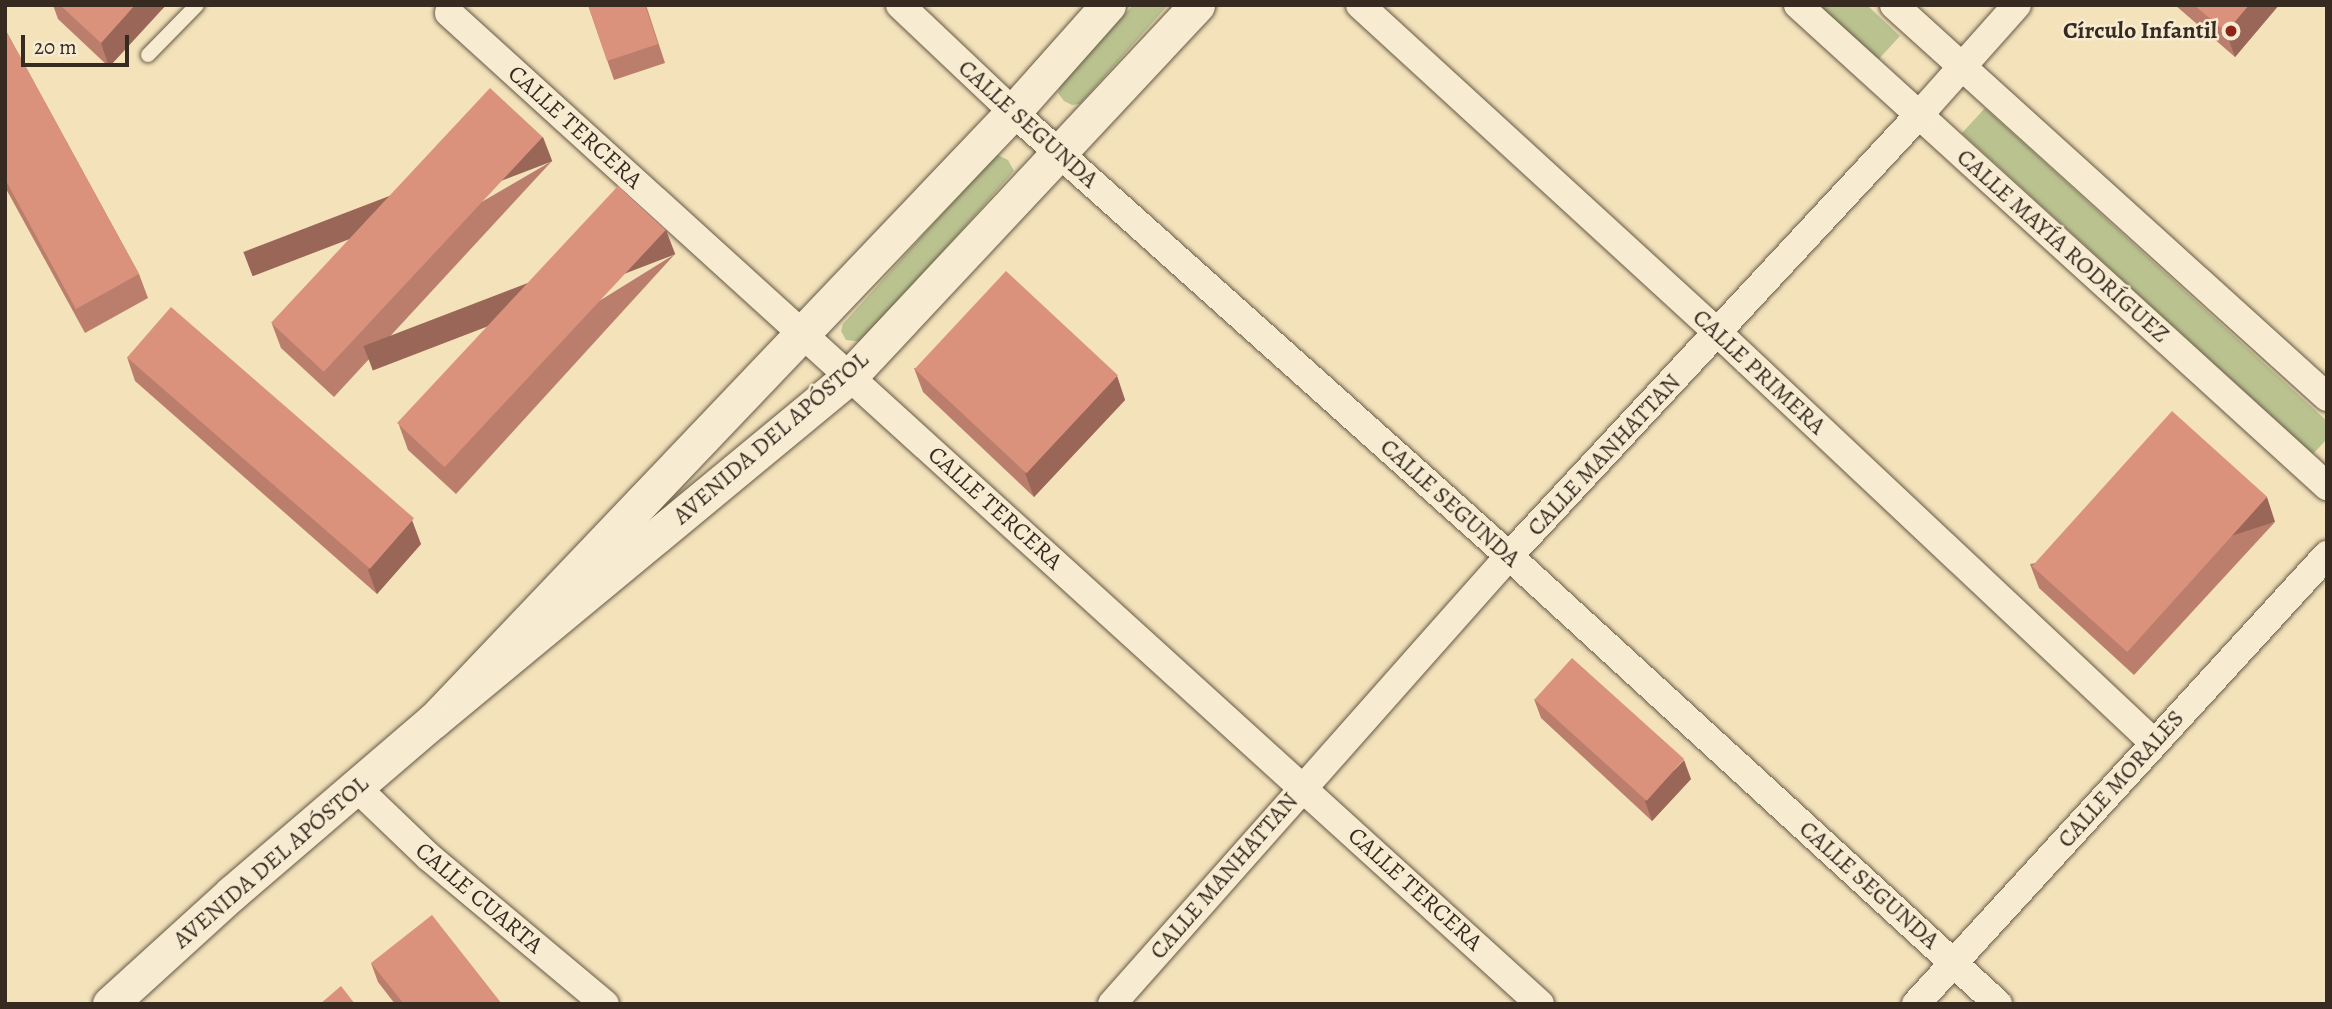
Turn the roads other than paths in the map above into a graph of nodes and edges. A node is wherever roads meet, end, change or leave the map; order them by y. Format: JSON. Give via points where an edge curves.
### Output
{"nodes":[{"id":1,"x":197,"y":5,"type":"edge"},
{"id":2,"x":900,"y":5,"type":"edge"},
{"id":3,"x":1108,"y":5,"type":"edge"},
{"id":4,"x":1197,"y":5,"type":"edge"},
{"id":5,"x":1360,"y":5,"type":"edge"},
{"id":6,"x":1798,"y":5,"type":"edge"},
{"id":7,"x":1894,"y":5,"type":"edge"},
{"id":8,"x":2017,"y":5,"type":"edge"},
{"id":9,"x":449,"y":9,"type":"edge"},
{"id":10,"x":148,"y":55,"type":"dead end"},
{"id":11,"x":1962,"y":66,"type":"junction"},
{"id":12,"x":1013,"y":112,"type":"junction"},
{"id":13,"x":1919,"y":115,"type":"junction"},
{"id":14,"x":1060,"y":154,"type":"junction"},
{"id":15,"x":1717,"y":332,"type":"junction"},
{"id":16,"x":803,"y":335,"type":"junction"},
{"id":17,"x":850,"y":376,"type":"junction"},
{"id":18,"x":2327,"y":397,"type":"edge"},
{"id":19,"x":2327,"y":486,"type":"edge"},
{"id":20,"x":2327,"y":555,"type":"edge"},
{"id":21,"x":1509,"y":556,"type":"junction"},
{"id":22,"x":433,"y":721,"type":"junction"},
{"id":23,"x":2154,"y":743,"type":"junction"},
{"id":24,"x":356,"y":787,"type":"junction"},
{"id":25,"x":1302,"y":787,"type":"junction"},
{"id":26,"x":1953,"y":963,"type":"junction"},
{"id":27,"x":120,"y":1002,"type":"edge"},
{"id":28,"x":605,"y":1004,"type":"edge"},
{"id":29,"x":1112,"y":1004,"type":"edge"},
{"id":30,"x":1540,"y":1004,"type":"edge"},
{"id":31,"x":1916,"y":1004,"type":"edge"},
{"id":32,"x":1998,"y":1004,"type":"edge"}],
"edges":[{"from":1,"to":10,"type":"lane"},
{"from":2,"to":12,"type":"street","name":"CALLE SEGUNDA"},
{"from":3,"to":12,"type":"street","name":"AVENIDA DEL APÓSTOL"},
{"from":4,"to":14,"type":"street","name":"AVENIDA DEL APÓSTOL"},
{"from":5,"to":15,"type":"street","name":"CALLE PRIMERA"},
{"from":6,"to":13,"type":"street","name":"CALLE MAYÍA RODRÍGUEZ"},
{"from":7,"to":11,"type":"street"},
{"from":8,"to":11,"type":"street","name":"CALLE MANHATTAN"},
{"from":9,"to":16,"type":"street","name":"CALLE TERCERA"},
{"from":11,"to":13,"type":"street","name":"CALLE MANHATTAN"},
{"from":11,"to":18,"type":"street"},
{"from":12,"to":14,"type":"street","name":"CALLE SEGUNDA"},
{"from":12,"to":16,"type":"street","name":"AVENIDA DEL APÓSTOL"},
{"from":13,"to":15,"type":"street","name":"CALLE MANHATTAN"},
{"from":13,"to":19,"type":"street","name":"CALLE MAYÍA RODRÍGUEZ"},
{"from":14,"to":17,"type":"street","name":"AVENIDA DEL APÓSTOL"},
{"from":14,"to":21,"type":"street","name":"CALLE SEGUNDA"},
{"from":15,"to":21,"type":"street","name":"CALLE MANHATTAN"},
{"from":15,"to":23,"type":"street","name":"CALLE PRIMERA"},
{"from":16,"to":17,"type":"street","name":"CALLE TERCERA"},
{"from":16,"to":22,"type":"street","name":"AVENIDA DEL APÓSTOL"},
{"from":17,"to":22,"type":"street","name":"AVENIDA DEL APÓSTOL"},
{"from":17,"to":25,"type":"street","name":"CALLE TERCERA"},
{"from":20,"to":23,"type":"street","name":"CALLE MORALES"},
{"from":21,"to":25,"type":"street","name":"CALLE MANHATTAN"},
{"from":21,"to":26,"type":"street","name":"CALLE SEGUNDA"},
{"from":22,"to":24,"type":"street","name":"AVENIDA DEL APÓSTOL"},
{"from":23,"to":26,"type":"street","name":"CALLE MORALES"},
{"from":24,"to":27,"type":"street","name":"AVENIDA DEL APÓSTOL","via":[[232,893]]},
{"from":24,"to":28,"type":"street","name":"CALLE CUARTA","via":[[429,857]]},
{"from":25,"to":29,"type":"street","name":"CALLE MANHATTAN"},
{"from":25,"to":30,"type":"street","name":"CALLE TERCERA"},
{"from":26,"to":31,"type":"street","name":"CALLE MORALES"},
{"from":26,"to":32,"type":"street","name":"CALLE SEGUNDA"}]}
